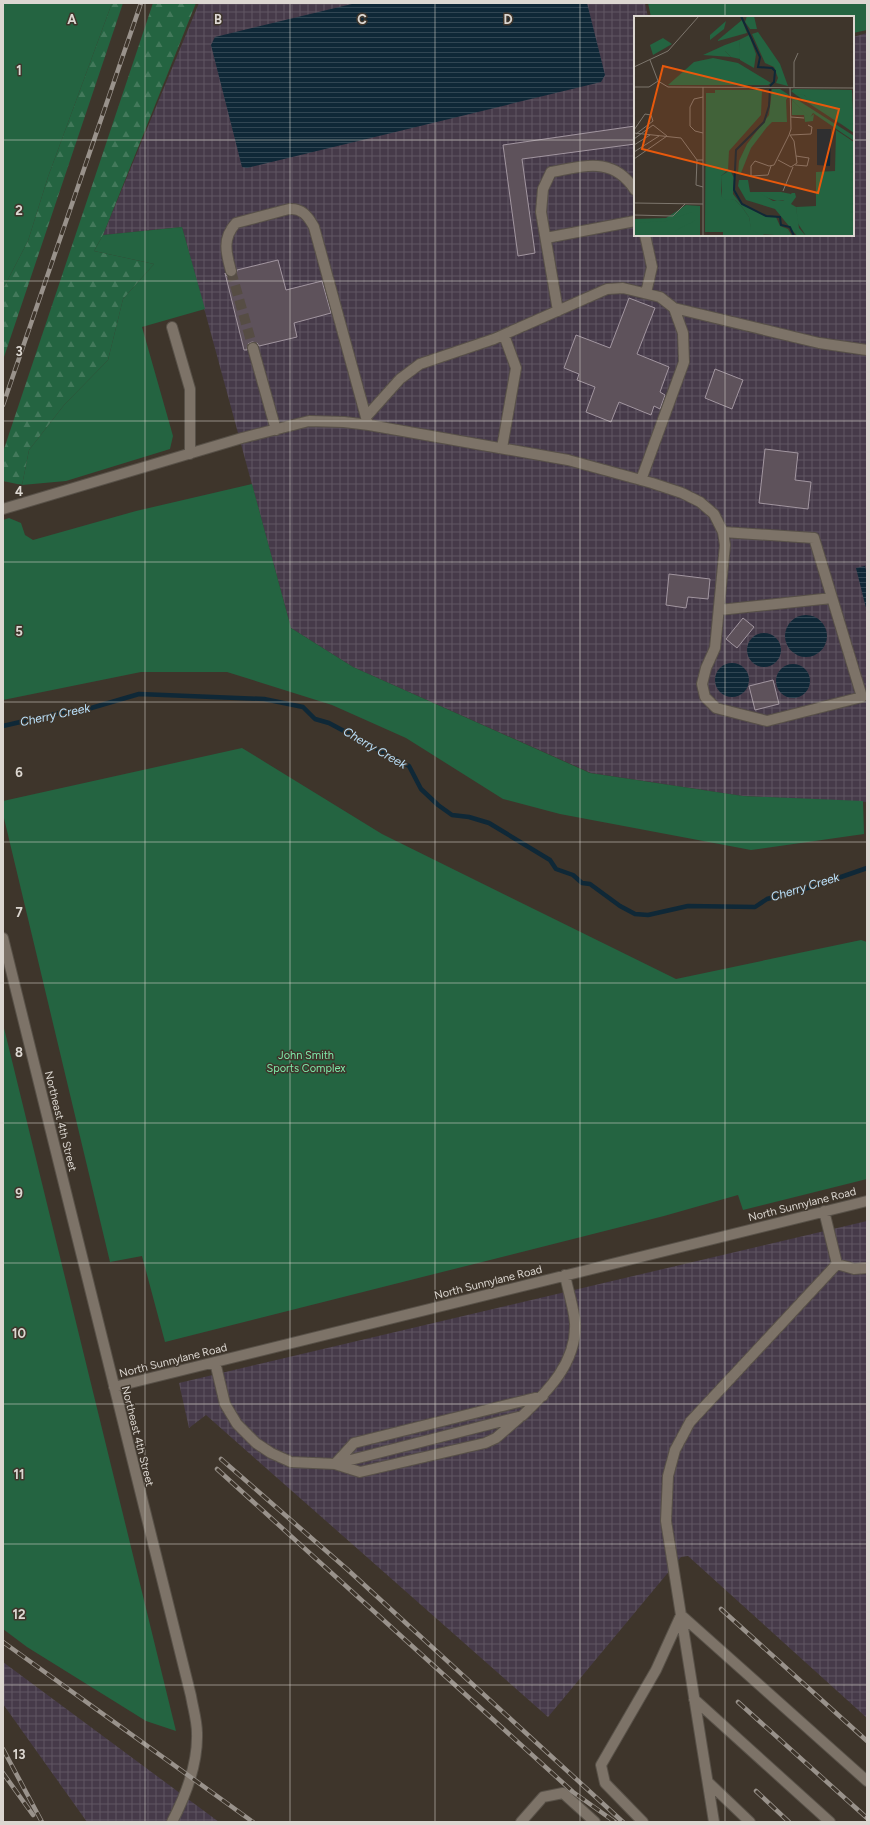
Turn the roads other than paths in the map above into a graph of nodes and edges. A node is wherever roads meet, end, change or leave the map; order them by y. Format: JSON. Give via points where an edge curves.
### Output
{"nodes":[{"id":1,"x":634,"y":188,"type":"edge"},
{"id":2,"x":634,"y":221,"type":"edge"},
{"id":3,"x":645,"y":236,"type":"edge"},
{"id":4,"x":546,"y":238,"type":"junction"},
{"id":5,"x":231,"y":271,"type":"tunnel mouth"},
{"id":6,"x":646,"y":294,"type":"junction"},
{"id":7,"x":674,"y":308,"type":"junction"},
{"id":8,"x":558,"y":311,"type":"junction"},
{"id":9,"x":172,"y":327,"type":"dead end"},
{"id":10,"x":504,"y":335,"type":"junction"},
{"id":11,"x":253,"y":348,"type":"tunnel mouth"},
{"id":12,"x":867,"y":350,"type":"edge"},
{"id":13,"x":367,"y":421,"type":"junction"},
{"id":14,"x":276,"y":430,"type":"junction"},
{"id":15,"x":502,"y":448,"type":"junction"},
{"id":16,"x":190,"y":454,"type":"junction"},
{"id":17,"x":641,"y":480,"type":"junction"},
{"id":18,"x":3,"y":509,"type":"edge"},
{"id":19,"x":723,"y":532,"type":"junction"},
{"id":20,"x":832,"y":598,"type":"junction"},
{"id":21,"x":719,"y":610,"type":"junction"},
{"id":22,"x":3,"y":938,"type":"edge"},
{"id":23,"x":867,"y":1201,"type":"edge"},
{"id":24,"x":824,"y":1211,"type":"junction"},
{"id":25,"x":837,"y":1264,"type":"junction"},
{"id":26,"x":867,"y":1268,"type":"edge"},
{"id":27,"x":564,"y":1276,"type":"junction"},
{"id":28,"x":215,"y":1362,"type":"junction"},
{"id":29,"x":114,"y":1387,"type":"junction"},
{"id":30,"x":543,"y":1396,"type":"junction"},
{"id":31,"x":522,"y":1416,"type":"junction"},
{"id":32,"x":335,"y":1464,"type":"junction"},
{"id":33,"x":681,"y":1615,"type":"junction"},
{"id":34,"x":694,"y":1699,"type":"junction"},
{"id":35,"x":867,"y":1781,"type":"edge"},
{"id":36,"x":708,"y":1782,"type":"junction"},
{"id":37,"x":172,"y":1822,"type":"edge"},
{"id":38,"x":521,"y":1822,"type":"edge"},
{"id":39,"x":595,"y":1822,"type":"edge"},
{"id":40,"x":643,"y":1822,"type":"edge"},
{"id":41,"x":714,"y":1822,"type":"edge"},
{"id":42,"x":750,"y":1822,"type":"edge"},
{"id":43,"x":830,"y":1822,"type":"edge"}],
"edges":[{"from":1,"to":4,"type":"street","via":[[628,179],[612,169],[593,164],[551,172],[543,189],[541,212]]},
{"from":2,"to":4,"type":"street"},
{"from":3,"to":6,"type":"street","via":[[652,267]]},
{"from":4,"to":8,"type":"street"},
{"from":5,"to":13,"type":"street","via":[[226,242],[236,223],[289,208],[296,208],[309,217],[314,227]]},
{"from":6,"to":7,"type":"street","via":[[660,297]]},
{"from":6,"to":8,"type":"street","via":[[623,288],[607,289]]},
{"from":7,"to":12,"type":"street","via":[[819,343]]},
{"from":7,"to":17,"type":"street","via":[[683,333],[684,362]]},
{"from":8,"to":10,"type":"street"},
{"from":9,"to":16,"type":"street","via":[[190,389]]},
{"from":10,"to":13,"type":"street","via":[[420,364],[400,379]]},
{"from":10,"to":15,"type":"street","via":[[516,368]]},
{"from":11,"to":14,"type":"street"},
{"from":13,"to":14,"type":"street","via":[[309,421]]},
{"from":13,"to":15,"type":"street"},
{"from":14,"to":16,"type":"street"},
{"from":15,"to":17,"type":"street","via":[[568,460]]},
{"from":16,"to":18,"type":"street"},
{"from":17,"to":19,"type":"street","via":[[682,493],[700,502],[714,514]]},
{"from":19,"to":20,"type":"street","via":[[814,538]]},
{"from":19,"to":21,"type":"street","via":[[725,545]]},
{"from":20,"to":21,"type":"street"},
{"from":20,"to":21,"type":"street","via":[[862,697],[767,721],[716,708],[705,696],[702,684],[715,648]]},
{"from":22,"to":29,"type":"street","name":"Northeast 4th Street"},
{"from":23,"to":24,"type":"street","name":"North Sunnylane Road"},
{"from":24,"to":25,"type":"street"},
{"from":24,"to":27,"type":"street","name":"North Sunnylane Road"},
{"from":25,"to":26,"type":"street","via":[[854,1269]]},
{"from":25,"to":33,"type":"street","via":[[690,1422],[675,1450],[668,1476],[666,1521]]},
{"from":27,"to":28,"type":"street","name":"North Sunnylane Road"},
{"from":27,"to":30,"type":"street","via":[[575,1324],[573,1342],[560,1375]]},
{"from":28,"to":29,"type":"street","name":"North Sunnylane Road"},
{"from":28,"to":32,"type":"street","via":[[225,1404],[237,1424],[256,1443],[291,1462]]},
{"from":29,"to":37,"type":"street","name":"Northeast 4th Street","via":[[191,1696],[197,1733],[191,1777]]},
{"from":30,"to":31,"type":"street"},
{"from":30,"to":32,"type":"street","via":[[354,1443]]},
{"from":31,"to":32,"type":"street"},
{"from":31,"to":32,"type":"street","via":[[496,1438],[485,1443],[360,1472]]},
{"from":33,"to":34,"type":"street"},
{"from":33,"to":35,"type":"street"},
{"from":33,"to":40,"type":"street","via":[[656,1670],[602,1765],[605,1783]]},
{"from":34,"to":36,"type":"street"},
{"from":34,"to":43,"type":"street"},
{"from":36,"to":41,"type":"street"},
{"from":36,"to":42,"type":"street"},
{"from":38,"to":39,"type":"street","via":[[543,1797],[563,1793]]}]}
